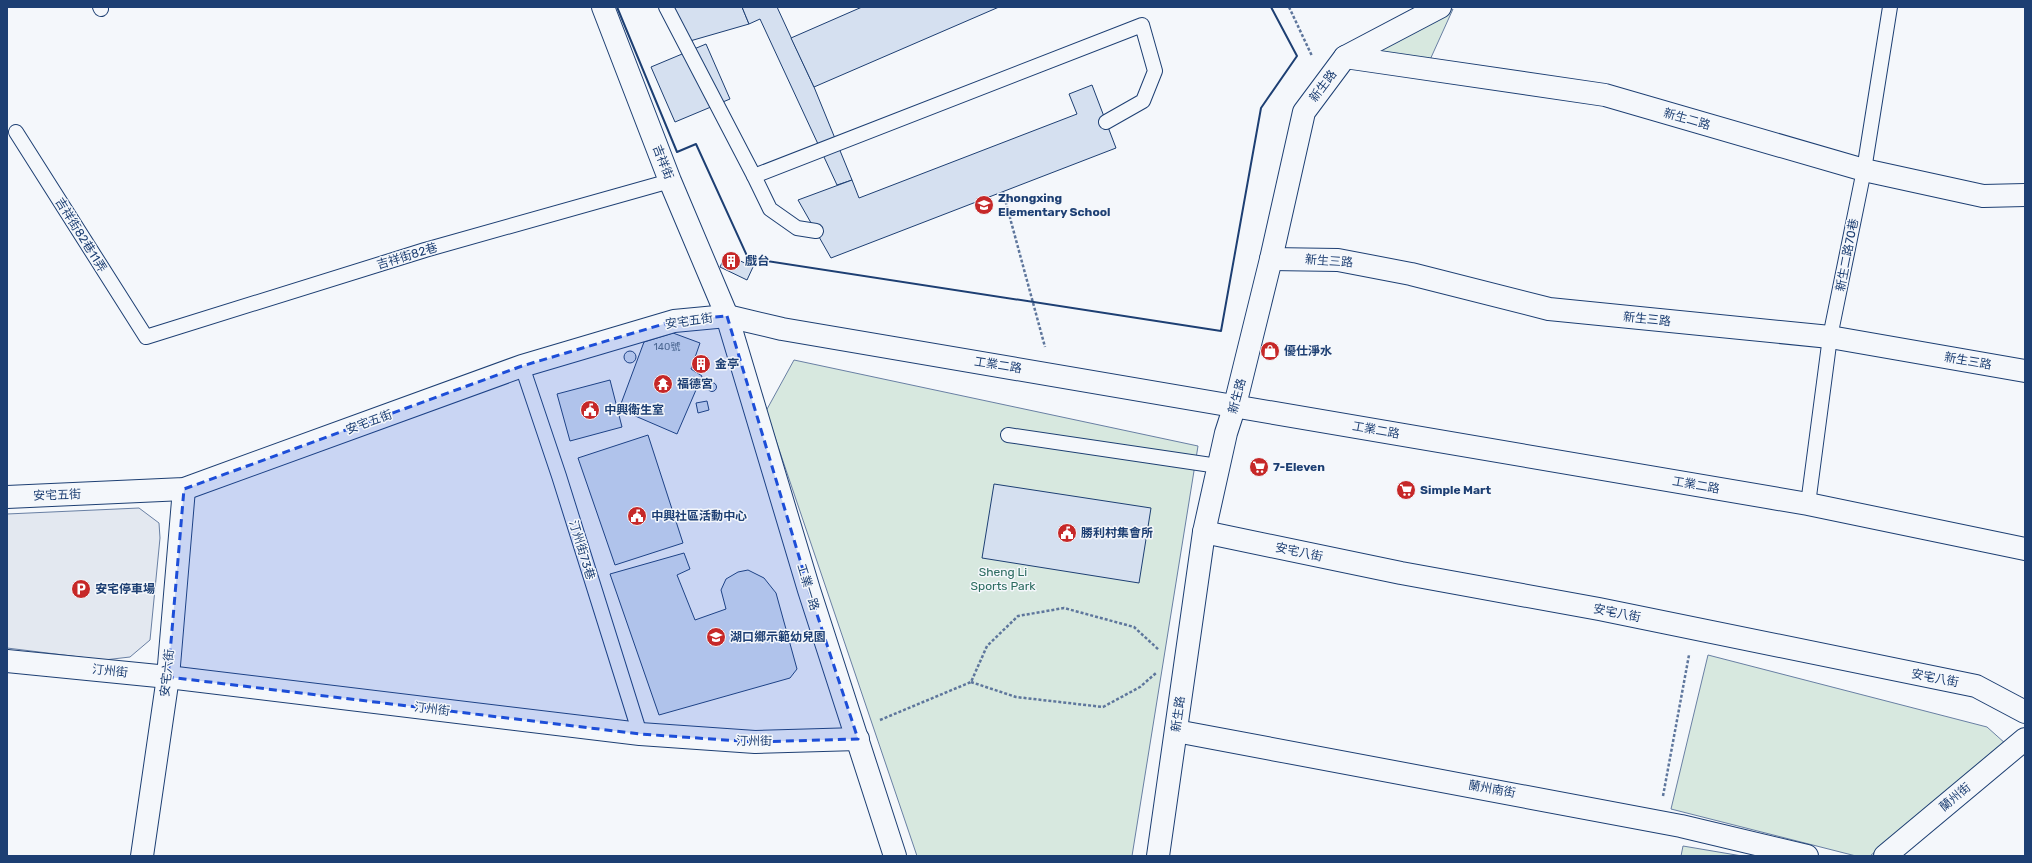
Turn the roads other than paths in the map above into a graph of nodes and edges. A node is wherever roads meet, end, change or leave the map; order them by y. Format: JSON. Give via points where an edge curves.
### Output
{"nodes":[{"id":1,"x":603,"y":7,"type":"edge"},
{"id":2,"x":666,"y":7,"type":"edge"},
{"id":3,"x":1440,"y":7,"type":"edge"},
{"id":4,"x":1890,"y":7,"type":"edge"},
{"id":5,"x":1345,"y":57,"type":"junction"},
{"id":6,"x":1106,"y":122,"type":"dead end"},
{"id":7,"x":16,"y":132,"type":"dead end"},
{"id":8,"x":1864,"y":170,"type":"junction"},
{"id":9,"x":754,"y":176,"type":"junction"},
{"id":10,"x":670,"y":181,"type":"junction"},
{"id":11,"x":2025,"y":195,"type":"edge"},
{"id":12,"x":816,"y":231,"type":"dead end"},
{"id":13,"x":1271,"y":259,"type":"junction"},
{"id":14,"x":727,"y":316,"type":"junction"},
{"id":15,"x":146,"y":337,"type":"joint"},
{"id":16,"x":1830,"y":337,"type":"junction"},
{"id":17,"x":522,"y":366,"type":"junction"},
{"id":18,"x":2025,"y":371,"type":"edge"},
{"id":19,"x":1235,"y":405,"type":"junction"},
{"id":20,"x":1008,"y":435,"type":"dead end"},
{"id":21,"x":1218,"y":466,"type":"junction"},
{"id":22,"x":184,"y":490,"type":"junction"},
{"id":23,"x":7,"y":497,"type":"edge"},
{"id":24,"x":1808,"y":504,"type":"junction"},
{"id":25,"x":1204,"y":532,"type":"junction"},
{"id":26,"x":2025,"y":549,"type":"edge"},
{"id":27,"x":7,"y":661,"type":"edge"},
{"id":28,"x":168,"y":677,"type":"junction"},
{"id":29,"x":2025,"y":712,"type":"edge"},
{"id":30,"x":1176,"y":732,"type":"junction"},
{"id":31,"x":640,"y":734,"type":"junction"},
{"id":32,"x":858,"y":739,"type":"junction"},
{"id":33,"x":2025,"y":739,"type":"edge"},
{"id":34,"x":142,"y":856,"type":"edge"},
{"id":35,"x":895,"y":856,"type":"edge"},
{"id":36,"x":1158,"y":856,"type":"edge"},
{"id":37,"x":1807,"y":856,"type":"edge"},
{"id":38,"x":1885,"y":856,"type":"edge"}],
"edges":[{"from":1,"to":10,"type":"street","name":"吉祥街"},
{"from":2,"to":9,"type":"lane"},
{"from":3,"to":5,"type":"street","name":"新生路"},
{"from":4,"to":8,"type":"lane","name":"新生二路70巷"},
{"from":5,"to":8,"type":"street","name":"新生二路","via":[[1605,95]]},
{"from":5,"to":13,"type":"street","name":"新生路","via":[[1304,112]]},
{"from":6,"to":9,"type":"lane","via":[[1143,101],[1155,72],[1142,25]]},
{"from":7,"to":15,"type":"lane","name":"吉祥街82巷11弄"},
{"from":8,"to":11,"type":"street","name":"新生二路","via":[[1983,196]]},
{"from":8,"to":16,"type":"lane","name":"新生二路70巷"},
{"from":9,"to":12,"type":"lane","via":[[770,209],[797,228]]},
{"from":10,"to":14,"type":"street","name":"吉祥街"},
{"from":10,"to":15,"type":"lane","name":"吉祥街82巷","via":[[425,250]]},
{"from":13,"to":16,"type":"street","name":"新生三路","via":[[1338,260],[1411,274],[1549,309]]},
{"from":13,"to":19,"type":"street","name":"新生路"},
{"from":14,"to":17,"type":"street","name":"安宅五街","via":[[674,321]]},
{"from":14,"to":19,"type":"street","name":"工業二路","via":[[782,330]]},
{"from":14,"to":32,"type":"street","name":"工業一路","via":[[809,590]]},
{"from":16,"to":18,"type":"street","name":"新生三路"},
{"from":16,"to":24,"type":"lane","name":"新生二路70巷"},
{"from":17,"to":22,"type":"street","name":"安宅五街"},
{"from":17,"to":31,"type":"lane","name":"汀州街73巷"},
{"from":19,"to":21,"type":"street","name":"新生路"},
{"from":19,"to":24,"type":"street","name":"工業二路"},
{"from":20,"to":21,"type":"lane"},
{"from":21,"to":25,"type":"street","name":"新生路"},
{"from":22,"to":23,"type":"street","name":"安宅五街"},
{"from":22,"to":28,"type":"street","name":"安宅六街"},
{"from":24,"to":26,"type":"street","name":"工業二路"},
{"from":25,"to":29,"type":"street","name":"安宅八街","via":[[1976,686]]},
{"from":25,"to":30,"type":"street","name":"新生路"},
{"from":27,"to":28,"type":"street","name":"汀州街"},
{"from":28,"to":31,"type":"street","name":"汀州街"},
{"from":28,"to":34,"type":"street","name":"安宅六街"},
{"from":30,"to":36,"type":"street","name":"新生路"},
{"from":30,"to":37,"type":"street","name":"蘭州南街","via":[[1658,821]]},
{"from":31,"to":32,"type":"street","name":"汀州街","via":[[754,742]]},
{"from":32,"to":35,"type":"street","name":"工業一路"},
{"from":33,"to":38,"type":"street","name":"蘭州街"}]}
